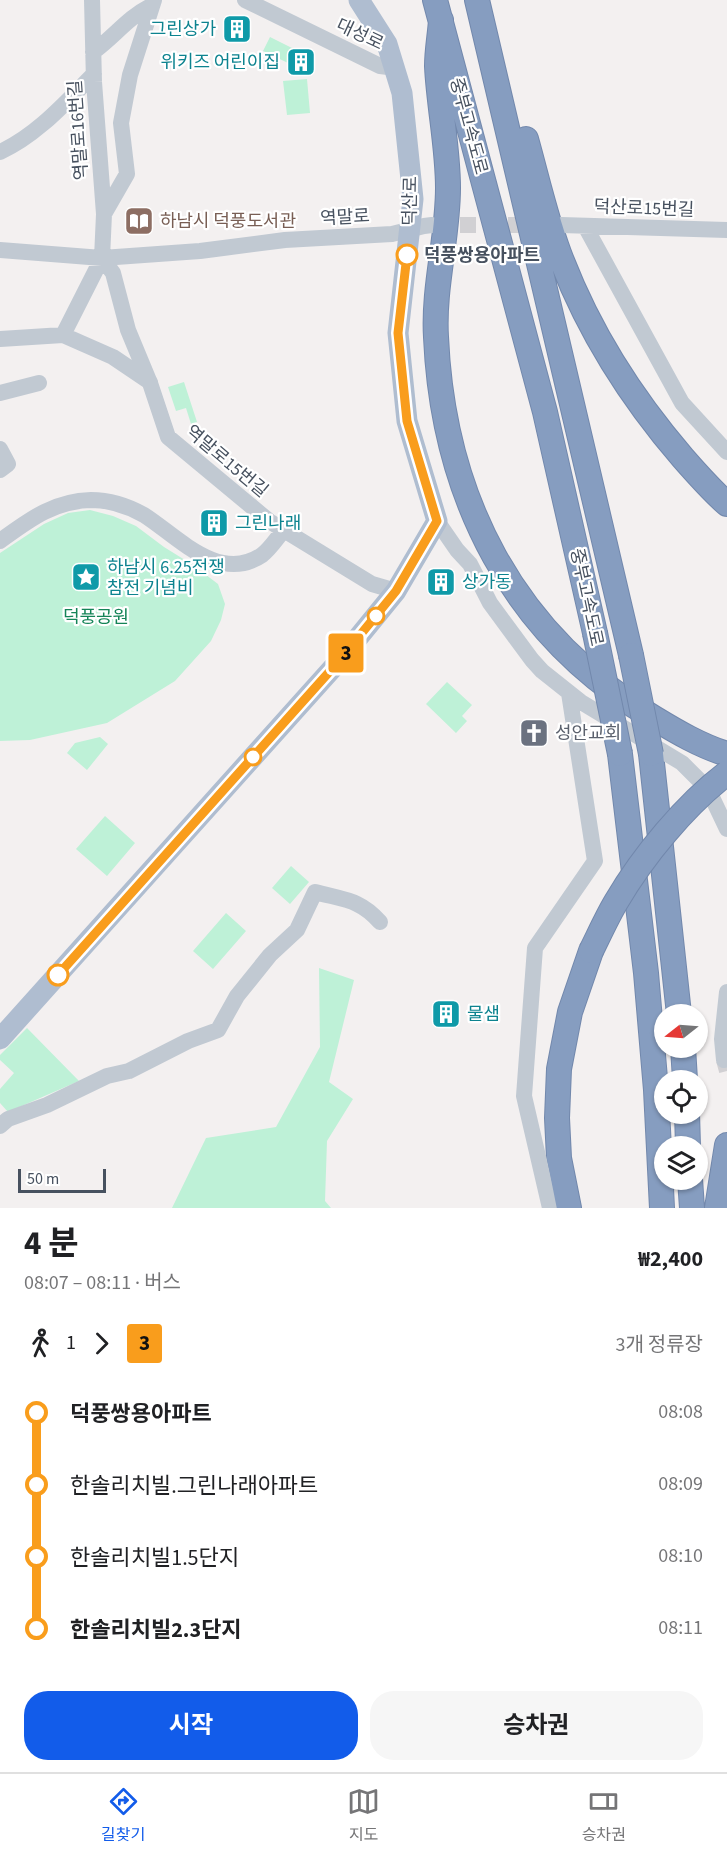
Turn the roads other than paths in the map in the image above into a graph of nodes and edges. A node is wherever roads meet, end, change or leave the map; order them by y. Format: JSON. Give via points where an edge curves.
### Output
{"nodes":[{"id":1,"x":92,"y":0,"type":"edge"},
{"id":2,"x":245,"y":0,"type":"edge"},
{"id":3,"x":359,"y":0,"type":"edge"},
{"id":4,"x":477,"y":0,"type":"edge"},
{"id":5,"x":153,"y":3,"type":"edge"},
{"id":6,"x":438,"y":10,"type":"edge"},
{"id":7,"x":93,"y":52,"type":"junction"},
{"id":8,"x":492,"y":59,"type":"junction"},
{"id":9,"x":396,"y":68,"type":"junction"},
{"id":10,"x":94,"y":74,"type":"junction"},
{"id":11,"x":0,"y":152,"type":"edge"},
{"id":12,"x":104,"y":214,"type":"junction"},
{"id":13,"x":432,"y":225,"type":"tunnel mouth"},
{"id":14,"x":561,"y":225,"type":"dead end"},
{"id":15,"x":585,"y":226,"type":"junction"},
{"id":16,"x":410,"y":229,"type":"junction"},
{"id":17,"x":727,"y":230,"type":"edge"},
{"id":18,"x":0,"y":250,"type":"edge"},
{"id":19,"x":102,"y":258,"type":"junction"},
{"id":20,"x":63,"y":335,"type":"junction"},
{"id":21,"x":0,"y":339,"type":"edge"},
{"id":22,"x":39,"y":383,"type":"dead end"},
{"id":23,"x":150,"y":383,"type":"junction"},
{"id":24,"x":0,"y":393,"type":"edge"},
{"id":25,"x":0,"y":449,"type":"edge"},
{"id":26,"x":727,"y":452,"type":"edge"},
{"id":27,"x":4,"y":467,"type":"edge"},
{"id":28,"x":727,"y":504,"type":"edge"},
{"id":29,"x":437,"y":521,"type":"junction"},
{"id":30,"x":283,"y":531,"type":"junction"},
{"id":31,"x":0,"y":541,"type":"edge"},
{"id":32,"x":396,"y":591,"type":"junction"},
{"id":33,"x":569,"y":693,"type":"junction"},
{"id":34,"x":727,"y":754,"type":"edge"},
{"id":35,"x":727,"y":773,"type":"edge"},
{"id":36,"x":708,"y":789,"type":"junction"},
{"id":37,"x":727,"y":829,"type":"edge"},
{"id":38,"x":380,"y":922,"type":"dead end"},
{"id":39,"x":727,"y":992,"type":"edge"},
{"id":40,"x":678,"y":1004,"type":"edge"},
{"id":41,"x":726,"y":1026,"type":"edge"},
{"id":42,"x":0,"y":1039,"type":"edge"},
{"id":43,"x":724,"y":1059,"type":"dead end"},
{"id":44,"x":0,"y":1126,"type":"edge"},
{"id":45,"x":727,"y":1145,"type":"edge"},
{"id":46,"x":691,"y":1190,"type":"edge"},
{"id":47,"x":550,"y":1208,"type":"edge"},
{"id":48,"x":570,"y":1208,"type":"edge"},
{"id":49,"x":663,"y":1208,"type":"edge"},
{"id":50,"x":692,"y":1208,"type":"edge"},
{"id":51,"x":717,"y":1208,"type":"edge"}],
"edges":[{"from":1,"to":7,"type":"street","name":"역말로16번길"},
{"from":2,"to":9,"type":"street","name":"대성로","via":[[380,66]]},
{"from":3,"to":9,"type":"main road","name":"덕산로","via":[[387,44]]},
{"from":4,"to":8,"type":"highway","name":"중부고속도로"},
{"from":5,"to":7,"type":"street","via":[[136,13]]},
{"from":5,"to":12,"type":"street","via":[[130,75],[120,123],[127,174]]},
{"from":6,"to":34,"type":"highway","via":[[437,64],[448,188],[435,334],[447,434],[461,482],[504,572],[528,608],[586,671],[621,699],[666,726]]},
{"from":6,"to":49,"type":"highway","name":"중부고속도로","bridge":true,"via":[[546,412],[620,754],[646,973]]},
{"from":7,"to":10,"type":"street","name":"역말로16번길"},
{"from":8,"to":28,"type":"highway","via":[[525,138],[561,260],[589,320],[622,378],[661,433]]},
{"from":8,"to":40,"type":"highway","name":"중부고속도로","bridge":true,"via":[[632,655],[651,754]]},
{"from":9,"to":16,"type":"main road","name":"덕산로","via":[[413,199]]},
{"from":10,"to":11,"type":"street","via":[[53,115]]},
{"from":10,"to":12,"type":"street","name":"역말로16번길"},
{"from":12,"to":19,"type":"street","name":"역말로16번길"},
{"from":13,"to":16,"type":"street"},
{"from":14,"to":15,"type":"street","name":"덕산로15번길"},
{"from":15,"to":17,"type":"street","name":"덕산로15번길"},
{"from":15,"to":26,"type":"street","via":[[682,403]]},
{"from":16,"to":19,"type":"street","name":"역말로","via":[[392,234]]},
{"from":16,"to":29,"type":"main road","name":"덕산로","via":[[398,341],[407,421]]},
{"from":18,"to":19,"type":"street","name":"역말로"},
{"from":19,"to":20,"type":"street"},
{"from":19,"to":23,"type":"street","name":"역말로15번길","via":[[113,273],[128,330]]},
{"from":20,"to":21,"type":"street"},
{"from":20,"to":23,"type":"street","via":[[113,357]]},
{"from":22,"to":24,"type":"street"},
{"from":23,"to":30,"type":"street","name":"역말로15번길","via":[[168,437]]},
{"from":25,"to":27,"type":"street"},
{"from":29,"to":32,"type":"main road"},
{"from":29,"to":33,"type":"street","via":[[532,660]]},
{"from":30,"to":31,"type":"street","via":[[262,555],[231,563],[212,561],[142,514],[116,503],[91,500],[41,512]]},
{"from":30,"to":32,"type":"street","name":"역말로15번길","via":[[372,584]]},
{"from":32,"to":42,"type":"main road","via":[[339,661]]},
{"from":33,"to":36,"type":"street","via":[[682,764]]},
{"from":33,"to":47,"type":"street","via":[[595,861],[535,948],[524,1096]]},
{"from":35,"to":36,"type":"highway","bridge":true},
{"from":36,"to":37,"type":"street"},
{"from":36,"to":48,"type":"highway","bridge":true,"via":[[653,848],[616,901],[591,951],[570,1012],[559,1069],[557,1118],[559,1158]]},
{"from":38,"to":44,"type":"street","via":[[356,902],[315,892],[297,930],[270,955],[237,996],[218,1030],[129,1071],[107,1076],[8,1119]]},
{"from":39,"to":41,"type":"street"},
{"from":41,"to":43,"type":"street","via":[[722,1039]]},
{"from":45,"to":51,"type":"highway"},
{"from":46,"to":50,"type":"highway"}]}
